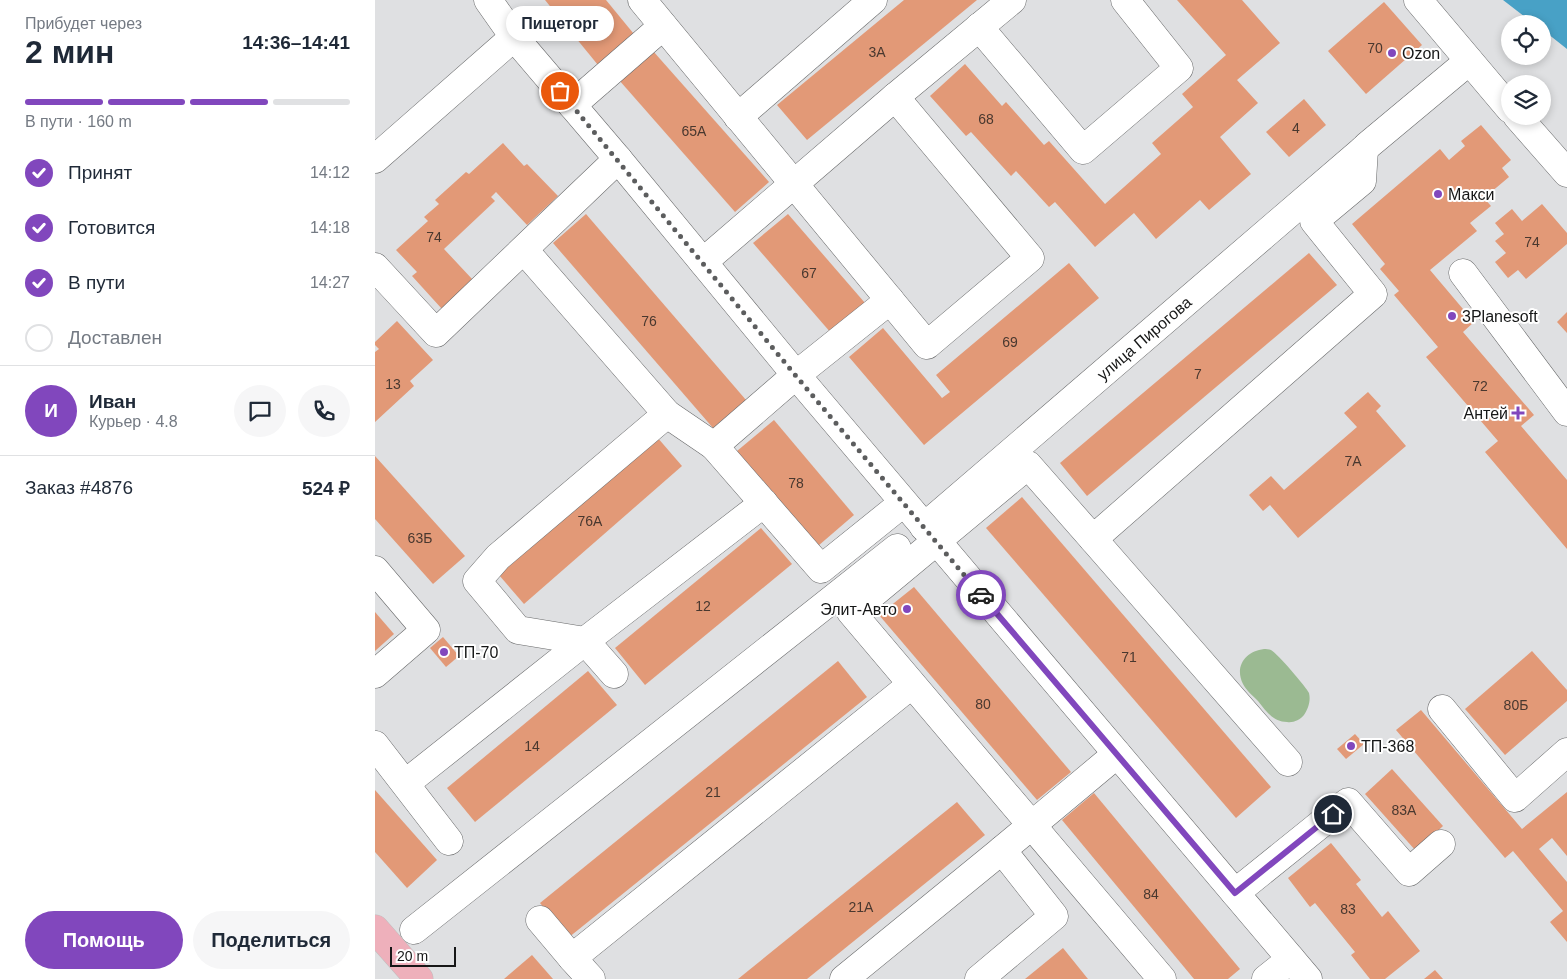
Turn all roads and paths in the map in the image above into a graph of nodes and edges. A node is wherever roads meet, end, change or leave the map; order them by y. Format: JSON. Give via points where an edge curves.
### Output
{"nodes":[{"id":1,"x":488,"y":0,"type":"edge"},
{"id":2,"x":642,"y":0,"type":"edge"},
{"id":3,"x":873,"y":0,"type":"edge"},
{"id":4,"x":1012,"y":0,"type":"edge"},
{"id":5,"x":1125,"y":0,"type":"edge"},
{"id":6,"x":1418,"y":0,"type":"edge"},
{"id":7,"x":663,"y":26,"type":"junction"},
{"id":8,"x":979,"y":27,"type":"junction"},
{"id":9,"x":514,"y":37,"type":"junction"},
{"id":10,"x":1469,"y":62,"type":"junction"},
{"id":11,"x":895,"y":97,"type":"junction"},
{"id":12,"x":1501,"y":99,"type":"edge"},
{"id":13,"x":572,"y":105,"type":"junction"},
{"id":14,"x":738,"y":117,"type":"junction"},
{"id":15,"x":1525,"y":125,"type":"edge"},
{"id":16,"x":1366,"y":147,"type":"junction"},
{"id":17,"x":375,"y":159,"type":"edge"},
{"id":18,"x":618,"y":160,"type":"junction"},
{"id":19,"x":1567,"y":173,"type":"edge"},
{"id":20,"x":794,"y":184,"type":"junction"},
{"id":21,"x":524,"y":250,"type":"junction"},
{"id":22,"x":703,"y":262,"type":"junction"},
{"id":23,"x":375,"y":267,"type":"edge"},
{"id":24,"x":1463,"y":273,"type":"dead end"},
{"id":25,"x":890,"y":300,"type":"junction"},
{"id":26,"x":796,"y":376,"type":"junction"},
{"id":27,"x":1567,"y":412,"type":"edge"},
{"id":28,"x":667,"y":414,"type":"junction"},
{"id":29,"x":714,"y":446,"type":"junction"},
{"id":30,"x":764,"y":503,"type":"junction"},
{"id":31,"x":903,"y":503,"type":"junction"},
{"id":32,"x":930,"y":535,"type":"junction"},
{"id":33,"x":1093,"y":539,"type":"junction"},
{"id":34,"x":897,"y":548,"type":"dead end"},
{"id":35,"x":375,"y":570,"type":"edge"},
{"id":36,"x":585,"y":640,"type":"junction"},
{"id":37,"x":375,"y":674,"type":"edge"},
{"id":38,"x":614,"y":674,"type":"dead end"},
{"id":39,"x":911,"y":685,"type":"junction"},
{"id":40,"x":1442,"y":709,"type":"dead end"},
{"id":41,"x":375,"y":745,"type":"edge"},
{"id":42,"x":1567,"y":752,"type":"edge"},
{"id":43,"x":1117,"y":754,"type":"junction"},
{"id":44,"x":1288,"y":762,"type":"dead end"},
{"id":45,"x":406,"y":783,"type":"junction"},
{"id":46,"x":1032,"y":825,"type":"junction"},
{"id":47,"x":449,"y":841,"type":"dead end"},
{"id":48,"x":1441,"y":844,"type":"dead end"},
{"id":49,"x":1002,"y":850,"type":"junction"},
{"id":50,"x":1235,"y":893,"type":"junction"},
{"id":51,"x":540,"y":920,"type":"dead end"},
{"id":52,"x":375,"y":929,"type":"edge"},
{"id":53,"x":414,"y":930,"type":"dead end"},
{"id":54,"x":573,"y":958,"type":"junction"},
{"id":55,"x":1291,"y":959,"type":"junction"},
{"id":56,"x":419,"y":979,"type":"edge"},
{"id":57,"x":591,"y":979,"type":"edge"},
{"id":58,"x":845,"y":979,"type":"edge"},
{"id":59,"x":979,"y":979,"type":"edge"},
{"id":60,"x":1162,"y":979,"type":"edge"},
{"id":61,"x":1266,"y":979,"type":"edge"},
{"id":62,"x":1308,"y":979,"type":"edge"}],
"edges":[{"from":1,"to":9,"type":"street"},
{"from":2,"to":7,"type":"street"},
{"from":3,"to":14,"type":"street"},
{"from":4,"to":8,"type":"street"},
{"from":5,"to":8,"type":"street","via":[[1179,68],[1083,150]]},
{"from":6,"to":10,"type":"street"},
{"from":7,"to":13,"type":"street"},
{"from":7,"to":14,"type":"street"},
{"from":8,"to":11,"type":"street"},
{"from":9,"to":13,"type":"street"},
{"from":9,"to":17,"type":"street"},
{"from":10,"to":12,"type":"street"},
{"from":10,"to":16,"type":"street","name":"улица Пирогова"},
{"from":11,"to":20,"type":"street"},
{"from":11,"to":25,"type":"street","via":[[1030,258],[927,345]]},
{"from":13,"to":18,"type":"street"},
{"from":14,"to":20,"type":"street"},
{"from":15,"to":19,"type":"street"},
{"from":16,"to":32,"type":"street","name":"улица Пирогова"},
{"from":16,"to":33,"type":"street","via":[[1362,181],[1314,221],[1373,294]]},
{"from":18,"to":21,"type":"street"},
{"from":18,"to":22,"type":"street"},
{"from":20,"to":22,"type":"street"},
{"from":20,"to":25,"type":"street"},
{"from":21,"to":23,"type":"street","via":[[436,333]]},
{"from":21,"to":28,"type":"street"},
{"from":22,"to":26,"type":"street"},
{"from":24,"to":27,"type":"street"},
{"from":25,"to":26,"type":"street"},
{"from":26,"to":29,"type":"street"},
{"from":26,"to":31,"type":"street"},
{"from":28,"to":29,"type":"street"},
{"from":28,"to":36,"type":"street","via":[[498,557],[477,581],[518,630]]},
{"from":29,"to":30,"type":"street"},
{"from":30,"to":31,"type":"street","via":[[821,569]]},
{"from":30,"to":36,"type":"street"},
{"from":31,"to":32,"type":"street"},
{"from":32,"to":33,"type":"street","via":[[1028,465]]},
{"from":32,"to":39,"type":"street","via":[[851,612]]},
{"from":32,"to":43,"type":"street"},
{"from":33,"to":44,"type":"street"},
{"from":34,"to":53,"type":"street"},
{"from":35,"to":37,"type":"street","via":[[426,630]]},
{"from":36,"to":38,"type":"street"},
{"from":36,"to":45,"type":"street"},
{"from":39,"to":46,"type":"street"},
{"from":39,"to":54,"type":"street"},
{"from":40,"to":42,"type":"street","via":[[1515,798]]},
{"from":41,"to":45,"type":"street"},
{"from":43,"to":46,"type":"street"},
{"from":43,"to":50,"type":"street"},
{"from":45,"to":47,"type":"street"},
{"from":46,"to":49,"type":"street"},
{"from":46,"to":60,"type":"street"},
{"from":48,"to":50,"type":"street","via":[[1409,872],[1348,802]]},
{"from":49,"to":58,"type":"street"},
{"from":49,"to":59,"type":"street","via":[[1054,916]]},
{"from":50,"to":55,"type":"street"},
{"from":51,"to":54,"type":"street"},
{"from":52,"to":56,"type":"main road"},
{"from":54,"to":57,"type":"street"},
{"from":55,"to":61,"type":"street"},
{"from":55,"to":62,"type":"street"}]}
